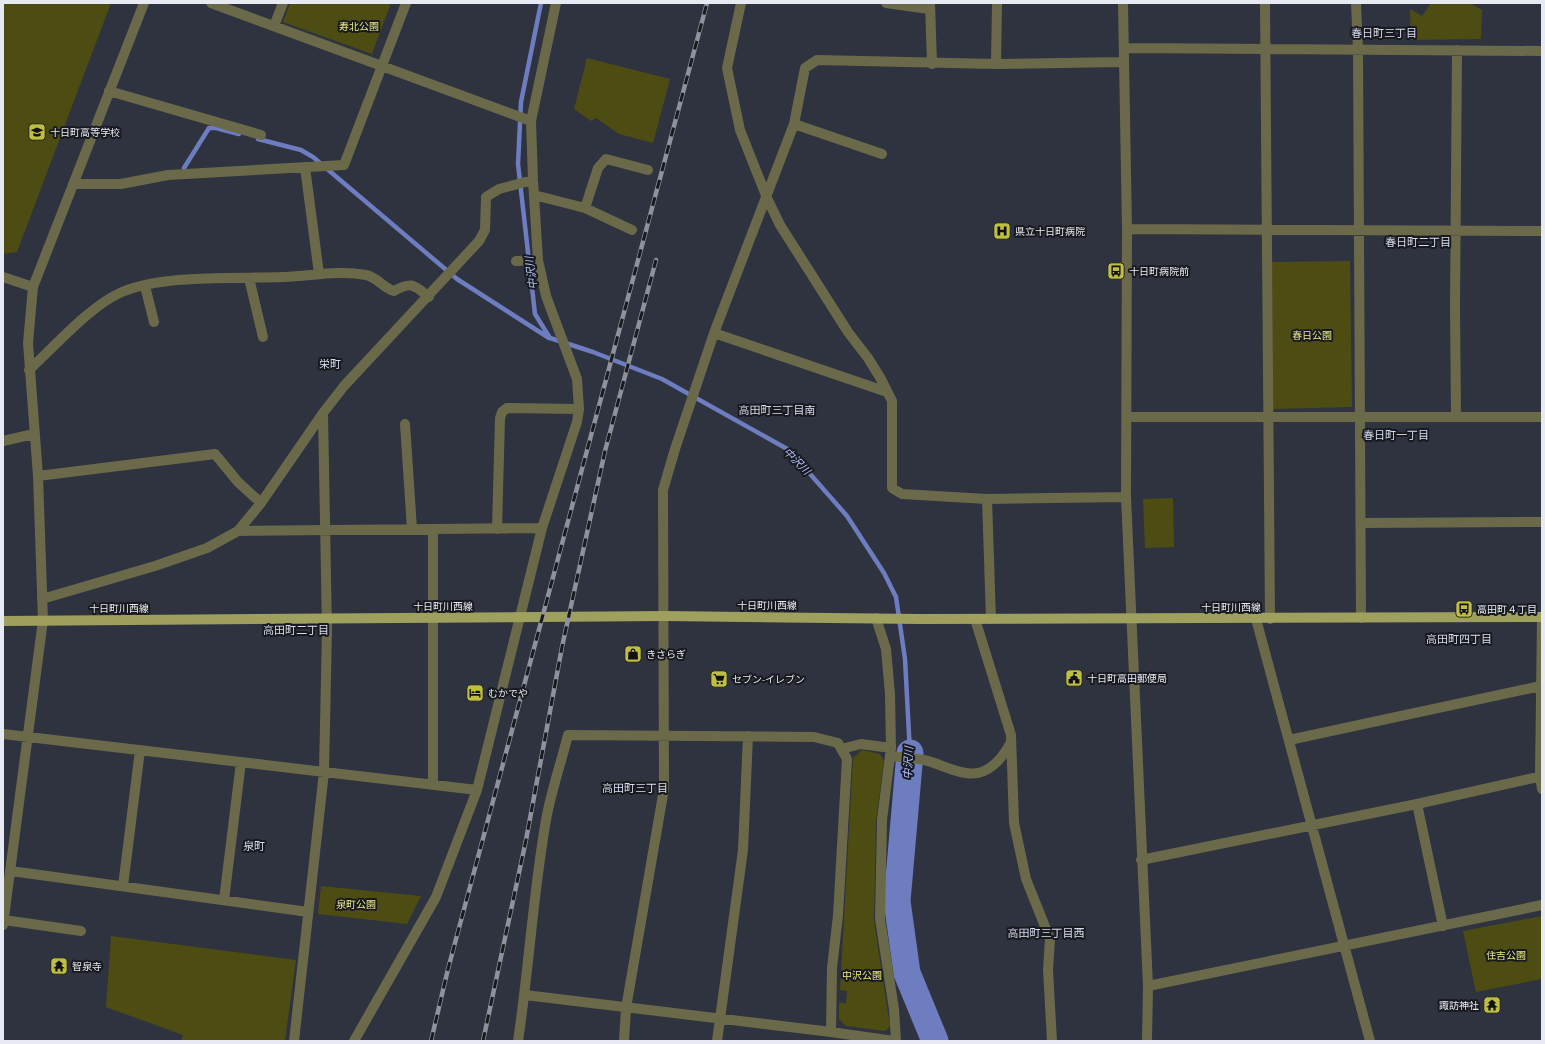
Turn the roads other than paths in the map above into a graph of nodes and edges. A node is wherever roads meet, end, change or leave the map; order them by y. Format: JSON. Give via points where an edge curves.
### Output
{"nodes":[{"id":1,"x":144,"y":3,"type":"edge"},
{"id":2,"x":211,"y":3,"type":"edge"},
{"id":3,"x":283,"y":3,"type":"edge"},
{"id":4,"x":406,"y":3,"type":"edge"},
{"id":5,"x":556,"y":3,"type":"edge"},
{"id":6,"x":742,"y":3,"type":"edge"},
{"id":7,"x":886,"y":3,"type":"edge"},
{"id":8,"x":997,"y":3,"type":"edge"},
{"id":9,"x":1123,"y":3,"type":"edge"},
{"id":10,"x":1265,"y":3,"type":"edge"},
{"id":11,"x":1356,"y":3,"type":"edge"},
{"id":12,"x":929,"y":6,"type":"edge"},
{"id":13,"x":274,"y":26,"type":"junction"},
{"id":14,"x":1124,"y":48,"type":"junction"},
{"id":15,"x":1265,"y":49,"type":"junction"},
{"id":16,"x":1358,"y":49,"type":"junction"},
{"id":17,"x":1457,"y":50,"type":"junction"},
{"id":18,"x":1542,"y":51,"type":"edge"},
{"id":19,"x":1123,"y":62,"type":"junction"},
{"id":20,"x":932,"y":64,"type":"junction"},
{"id":21,"x":996,"y":64,"type":"junction"},
{"id":22,"x":383,"y":66,"type":"junction"},
{"id":23,"x":109,"y":91,"type":"junction"},
{"id":24,"x":531,"y":120,"type":"junction"},
{"id":25,"x":794,"y":124,"type":"junction"},
{"id":26,"x":262,"y":135,"type":"dead end"},
{"id":27,"x":882,"y":154,"type":"dead end"},
{"id":28,"x":305,"y":167,"type":"junction"},
{"id":29,"x":648,"y":170,"type":"dead end"},
{"id":30,"x":533,"y":180,"type":"junction"},
{"id":31,"x":72,"y":184,"type":"junction"},
{"id":32,"x":534,"y":195,"type":"junction"},
{"id":33,"x":767,"y":198,"type":"junction"},
{"id":34,"x":585,"y":208,"type":"junction"},
{"id":35,"x":1127,"y":228,"type":"junction"},
{"id":36,"x":632,"y":230,"type":"dead end"},
{"id":37,"x":1267,"y":230,"type":"junction"},
{"id":38,"x":1359,"y":230,"type":"junction"},
{"id":39,"x":1456,"y":231,"type":"junction"},
{"id":40,"x":1542,"y":231,"type":"edge"},
{"id":41,"x":538,"y":260,"type":"junction"},
{"id":42,"x":516,"y":261,"type":"dead end"},
{"id":43,"x":319,"y":274,"type":"junction"},
{"id":44,"x":3,"y":276,"type":"edge"},
{"id":45,"x":249,"y":278,"type":"junction"},
{"id":46,"x":145,"y":286,"type":"junction"},
{"id":47,"x":33,"y":287,"type":"junction"},
{"id":48,"x":429,"y":297,"type":"junction"},
{"id":49,"x":154,"y":322,"type":"dead end"},
{"id":50,"x":714,"y":333,"type":"junction"},
{"id":51,"x":263,"y":337,"type":"dead end"},
{"id":52,"x":29,"y":370,"type":"junction"},
{"id":53,"x":887,"y":392,"type":"junction"},
{"id":54,"x":579,"y":409,"type":"junction"},
{"id":55,"x":323,"y":413,"type":"junction"},
{"id":56,"x":1127,"y":417,"type":"junction"},
{"id":57,"x":1268,"y":417,"type":"junction"},
{"id":58,"x":1360,"y":417,"type":"junction"},
{"id":59,"x":1456,"y":417,"type":"junction"},
{"id":60,"x":1542,"y":417,"type":"edge"},
{"id":61,"x":405,"y":424,"type":"dead end"},
{"id":62,"x":34,"y":434,"type":"junction"},
{"id":63,"x":3,"y":441,"type":"edge"},
{"id":64,"x":38,"y":476,"type":"junction"},
{"id":65,"x":1126,"y":498,"type":"junction"},
{"id":66,"x":987,"y":500,"type":"junction"},
{"id":67,"x":261,"y":503,"type":"junction"},
{"id":68,"x":1542,"y":522,"type":"edge"},
{"id":69,"x":1361,"y":523,"type":"junction"},
{"id":70,"x":542,"y":528,"type":"junction"},
{"id":71,"x":412,"y":529,"type":"junction"},
{"id":72,"x":433,"y":529,"type":"junction"},
{"id":73,"x":497,"y":529,"type":"junction"},
{"id":74,"x":325,"y":530,"type":"junction"},
{"id":75,"x":238,"y":531,"type":"junction"},
{"id":76,"x":42,"y":599,"type":"junction"},
{"id":77,"x":665,"y":616,"type":"junction"},
{"id":78,"x":1542,"y":617,"type":"edge"},
{"id":79,"x":327,"y":618,"type":"junction"},
{"id":80,"x":433,"y":618,"type":"junction"},
{"id":81,"x":520,"y":618,"type":"junction"},
{"id":82,"x":879,"y":618,"type":"junction"},
{"id":83,"x":1130,"y":618,"type":"junction"},
{"id":84,"x":1361,"y":618,"type":"junction"},
{"id":85,"x":975,"y":619,"type":"junction"},
{"id":86,"x":991,"y":619,"type":"junction"},
{"id":87,"x":1256,"y":619,"type":"junction"},
{"id":88,"x":1270,"y":619,"type":"junction"},
{"id":89,"x":43,"y":620,"type":"junction"},
{"id":90,"x":3,"y":621,"type":"edge"},
{"id":91,"x":1542,"y":686,"type":"edge"},
{"id":92,"x":3,"y":734,"type":"edge"},
{"id":93,"x":664,"y":735,"type":"junction"},
{"id":94,"x":748,"y":736,"type":"junction"},
{"id":95,"x":27,"y":737,"type":"junction"},
{"id":96,"x":1289,"y":740,"type":"junction"},
{"id":97,"x":1011,"y":742,"type":"junction"},
{"id":98,"x":841,"y":749,"type":"junction"},
{"id":99,"x":140,"y":750,"type":"junction"},
{"id":100,"x":890,"y":752,"type":"junction"},
{"id":101,"x":241,"y":762,"type":"junction"},
{"id":102,"x":324,"y":772,"type":"junction"},
{"id":103,"x":1541,"y":776,"type":"edge"},
{"id":104,"x":433,"y":784,"type":"junction"},
{"id":105,"x":1542,"y":789,"type":"edge"},
{"id":106,"x":478,"y":790,"type":"junction"},
{"id":107,"x":1417,"y":804,"type":"junction"},
{"id":108,"x":1313,"y":826,"type":"junction"},
{"id":109,"x":1141,"y":860,"type":"junction"},
{"id":110,"x":10,"y":871,"type":"junction"},
{"id":111,"x":6,"y":882,"type":"edge"},
{"id":112,"x":123,"y":886,"type":"junction"},
{"id":113,"x":224,"y":900,"type":"junction"},
{"id":114,"x":1542,"y":905,"type":"edge"},
{"id":115,"x":308,"y":912,"type":"junction"},
{"id":116,"x":3,"y":923,"type":"edge"},
{"id":117,"x":1443,"y":926,"type":"junction"},
{"id":118,"x":81,"y":931,"type":"dead end"},
{"id":119,"x":1344,"y":946,"type":"junction"},
{"id":120,"x":1148,"y":986,"type":"junction"},
{"id":121,"x":525,"y":996,"type":"junction"},
{"id":122,"x":626,"y":1008,"type":"junction"},
{"id":123,"x":720,"y":1018,"type":"junction"},
{"id":124,"x":831,"y":1032,"type":"junction"},
{"id":125,"x":294,"y":1041,"type":"edge"},
{"id":126,"x":354,"y":1041,"type":"edge"},
{"id":127,"x":518,"y":1041,"type":"edge"},
{"id":128,"x":624,"y":1041,"type":"edge"},
{"id":129,"x":717,"y":1041,"type":"edge"},
{"id":130,"x":895,"y":1041,"type":"edge"},
{"id":131,"x":1052,"y":1041,"type":"edge"},
{"id":132,"x":1147,"y":1041,"type":"edge"},
{"id":133,"x":1370,"y":1041,"type":"edge"}],
"edges":[{"from":1,"to":23,"type":"street"},
{"from":2,"to":13,"type":"street"},
{"from":3,"to":13,"type":"street"},
{"from":4,"to":22,"type":"street"},
{"from":5,"to":24,"type":"street"},
{"from":6,"to":33,"type":"street","via":[[727,68],[740,130]]},
{"from":7,"to":12,"type":"street"},
{"from":8,"to":21,"type":"street"},
{"from":9,"to":14,"type":"street"},
{"from":10,"to":15,"type":"street"},
{"from":11,"to":16,"type":"street"},
{"from":12,"to":20,"type":"street"},
{"from":13,"to":22,"type":"street"},
{"from":14,"to":15,"type":"street"},
{"from":14,"to":19,"type":"street"},
{"from":15,"to":16,"type":"street"},
{"from":15,"to":37,"type":"street"},
{"from":16,"to":17,"type":"street"},
{"from":16,"to":38,"type":"street"},
{"from":17,"to":18,"type":"street"},
{"from":17,"to":39,"type":"street"},
{"from":19,"to":21,"type":"street"},
{"from":19,"to":35,"type":"street"},
{"from":20,"to":21,"type":"street"},
{"from":20,"to":25,"type":"street","via":[[817,60],[805,68]]},
{"from":22,"to":24,"type":"street"},
{"from":22,"to":28,"type":"street","via":[[344,165]]},
{"from":23,"to":26,"type":"street"},
{"from":23,"to":31,"type":"street"},
{"from":24,"to":30,"type":"street"},
{"from":25,"to":27,"type":"street"},
{"from":25,"to":33,"type":"street"},
{"from":28,"to":31,"type":"street","via":[[168,175],[121,184]]},
{"from":28,"to":43,"type":"street"},
{"from":29,"to":34,"type":"street","via":[[606,159],[598,168]]},
{"from":30,"to":32,"type":"street"},
{"from":30,"to":48,"type":"street","via":[[499,188],[486,197],[485,230],[479,241]]},
{"from":31,"to":47,"type":"street"},
{"from":32,"to":34,"type":"street"},
{"from":32,"to":41,"type":"street"},
{"from":33,"to":50,"type":"street"},
{"from":33,"to":53,"type":"street","via":[[784,231],[848,332],[868,358]]},
{"from":34,"to":36,"type":"street"},
{"from":35,"to":37,"type":"street"},
{"from":35,"to":56,"type":"street"},
{"from":37,"to":38,"type":"street"},
{"from":37,"to":57,"type":"street"},
{"from":38,"to":39,"type":"street"},
{"from":38,"to":58,"type":"street"},
{"from":39,"to":40,"type":"street"},
{"from":39,"to":59,"type":"street"},
{"from":41,"to":42,"type":"street"},
{"from":41,"to":54,"type":"street","via":[[546,296],[577,379]]},
{"from":43,"to":45,"type":"street"},
{"from":43,"to":48,"type":"street","via":[[367,275],[374,277],[387,289],[394,291],[406,285],[413,285]]},
{"from":44,"to":47,"type":"street"},
{"from":45,"to":46,"type":"street","via":[[179,280]]},
{"from":45,"to":51,"type":"street"},
{"from":46,"to":49,"type":"street"},
{"from":46,"to":52,"type":"street","via":[[122,292],[100,304]]},
{"from":47,"to":52,"type":"street","via":[[28,342]]},
{"from":48,"to":55,"type":"street","via":[[344,386]]},
{"from":50,"to":53,"type":"street"},
{"from":50,"to":77,"type":"street","via":[[675,448],[664,490]]},
{"from":52,"to":62,"type":"street"},
{"from":53,"to":66,"type":"street","via":[[892,401],[892,488],[902,494]]},
{"from":54,"to":70,"type":"street"},
{"from":54,"to":73,"type":"street","via":[[507,408],[502,412]]},
{"from":55,"to":67,"type":"street"},
{"from":55,"to":74,"type":"street"},
{"from":56,"to":57,"type":"street"},
{"from":56,"to":65,"type":"street"},
{"from":57,"to":58,"type":"street"},
{"from":57,"to":88,"type":"street"},
{"from":58,"to":59,"type":"street"},
{"from":58,"to":69,"type":"street"},
{"from":59,"to":60,"type":"street"},
{"from":61,"to":71,"type":"street"},
{"from":62,"to":63,"type":"street"},
{"from":62,"to":64,"type":"street"},
{"from":64,"to":67,"type":"street","via":[[215,454],[238,482]]},
{"from":64,"to":76,"type":"street"},
{"from":65,"to":66,"type":"street"},
{"from":65,"to":83,"type":"street"},
{"from":66,"to":86,"type":"street"},
{"from":67,"to":75,"type":"street"},
{"from":68,"to":69,"type":"street"},
{"from":69,"to":84,"type":"street"},
{"from":70,"to":73,"type":"street"},
{"from":70,"to":81,"type":"street"},
{"from":71,"to":72,"type":"street"},
{"from":71,"to":74,"type":"street"},
{"from":72,"to":73,"type":"street"},
{"from":72,"to":80,"type":"street"},
{"from":74,"to":75,"type":"street"},
{"from":74,"to":79,"type":"street"},
{"from":75,"to":76,"type":"street","via":[[207,548]]},
{"from":76,"to":89,"type":"street"},
{"from":77,"to":81,"type":"main road","name":"十日町川西線"},
{"from":77,"to":82,"type":"main road","name":"十日町川西線"},
{"from":77,"to":93,"type":"street"},
{"from":78,"to":84,"type":"main road","name":"十日町川西線"},
{"from":78,"to":91,"type":"street"},
{"from":79,"to":80,"type":"main road","name":"十日町川西線"},
{"from":79,"to":89,"type":"main road","name":"十日町川西線"},
{"from":79,"to":102,"type":"street"},
{"from":80,"to":81,"type":"main road","name":"十日町川西線"},
{"from":80,"to":104,"type":"street"},
{"from":81,"to":106,"type":"street"},
{"from":82,"to":85,"type":"main road","name":"十日町川西線"},
{"from":82,"to":100,"type":"street","via":[[886,649],[890,694]]},
{"from":83,"to":86,"type":"main road","name":"十日町川西線"},
{"from":83,"to":87,"type":"main road","name":"十日町川西線"},
{"from":83,"to":109,"type":"street"},
{"from":84,"to":88,"type":"main road","name":"十日町川西線"},
{"from":85,"to":86,"type":"main road","name":"十日町川西線"},
{"from":85,"to":97,"type":"street"},
{"from":87,"to":88,"type":"main road","name":"十日町川西線"},
{"from":87,"to":96,"type":"street"},
{"from":89,"to":90,"type":"main road","name":"十日町川西線"},
{"from":89,"to":95,"type":"street"},
{"from":91,"to":96,"type":"street"},
{"from":91,"to":103,"type":"street"},
{"from":92,"to":95,"type":"street"},
{"from":93,"to":94,"type":"street"},
{"from":93,"to":121,"type":"street","via":[[568,735],[546,819],[531,917]]},
{"from":93,"to":122,"type":"street","via":[[664,789]]},
{"from":94,"to":98,"type":"street","via":[[814,737],[838,743]]},
{"from":94,"to":123,"type":"street","via":[[743,850]]},
{"from":95,"to":99,"type":"street"},
{"from":95,"to":110,"type":"street"},
{"from":96,"to":108,"type":"street"},
{"from":97,"to":100,"type":"street","via":[[1004,756],[995,765],[967,774]]},
{"from":97,"to":131,"type":"street","via":[[1014,822],[1026,879],[1050,939],[1048,970]]},
{"from":98,"to":100,"type":"street","via":[[861,744]]},
{"from":98,"to":124,"type":"street","via":[[847,759],[838,915],[832,968]]},
{"from":99,"to":101,"type":"street"},
{"from":99,"to":112,"type":"street"},
{"from":100,"to":130,"type":"street","via":[[882,820],[880,919],[894,1009]]},
{"from":101,"to":102,"type":"street"},
{"from":101,"to":113,"type":"street"},
{"from":102,"to":104,"type":"street"},
{"from":102,"to":115,"type":"street"},
{"from":103,"to":105,"type":"street"},
{"from":103,"to":107,"type":"street"},
{"from":104,"to":106,"type":"street"},
{"from":106,"to":126,"type":"street","via":[[436,897]]},
{"from":107,"to":108,"type":"street"},
{"from":107,"to":117,"type":"street"},
{"from":108,"to":109,"type":"street"},
{"from":108,"to":119,"type":"street"},
{"from":109,"to":120,"type":"street"},
{"from":110,"to":111,"type":"street"},
{"from":110,"to":112,"type":"street"},
{"from":111,"to":116,"type":"street"},
{"from":112,"to":113,"type":"street"},
{"from":113,"to":115,"type":"street"},
{"from":114,"to":117,"type":"street"},
{"from":115,"to":125,"type":"street"},
{"from":116,"to":118,"type":"street"},
{"from":117,"to":119,"type":"street"},
{"from":119,"to":120,"type":"street"},
{"from":119,"to":133,"type":"street"},
{"from":120,"to":132,"type":"street"},
{"from":121,"to":122,"type":"street"},
{"from":121,"to":127,"type":"street"},
{"from":122,"to":123,"type":"street"},
{"from":122,"to":128,"type":"street"},
{"from":123,"to":124,"type":"street"},
{"from":123,"to":129,"type":"street"},
{"from":124,"to":130,"type":"street"}]}
